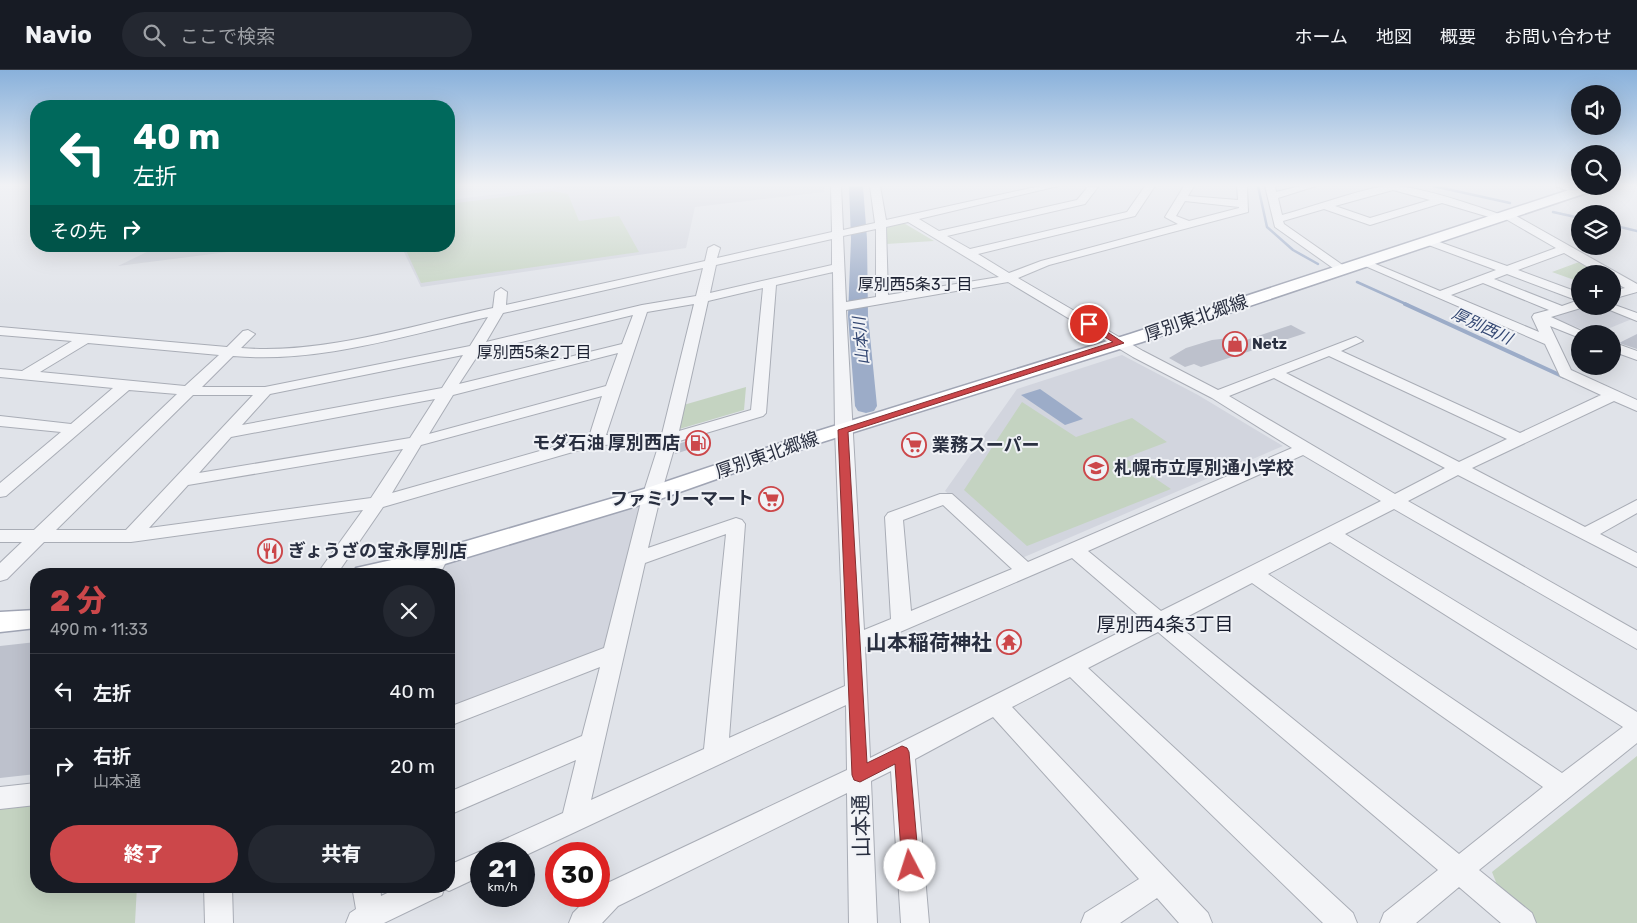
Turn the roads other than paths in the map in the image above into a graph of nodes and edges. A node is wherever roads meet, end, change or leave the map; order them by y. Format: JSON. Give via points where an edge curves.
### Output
{"nodes":[{"id":1,"x":878,"y":225,"type":"edge"},
{"id":2,"x":838,"y":226,"type":"edge"},
{"id":3,"x":875,"y":226,"type":"edge"},
{"id":4,"x":922,"y":226,"type":"edge"},
{"id":5,"x":979,"y":226,"type":"edge"},
{"id":6,"x":1084,"y":226,"type":"edge"},
{"id":7,"x":1089,"y":226,"type":"edge"},
{"id":8,"x":1188,"y":226,"type":"edge"},
{"id":9,"x":1280,"y":226,"type":"edge"},
{"id":10,"x":1473,"y":226,"type":"edge"},
{"id":11,"x":1521,"y":226,"type":"edge"},
{"id":12,"x":838,"y":234,"type":"junction"},
{"id":13,"x":938,"y":235,"type":"junction"},
{"id":14,"x":1427,"y":241,"type":"junction"},
{"id":15,"x":1125,"y":243,"type":"junction"},
{"id":16,"x":1564,"y":249,"type":"junction"},
{"id":17,"x":969,"y":253,"type":"junction"},
{"id":18,"x":712,"y":255,"type":"junction"},
{"id":19,"x":1362,"y":262,"type":"junction"},
{"id":20,"x":1593,"y":265,"type":"edge"},
{"id":21,"x":839,"y":267,"type":"junction"},
{"id":22,"x":1340,"y":270,"type":"junction"},
{"id":23,"x":1506,"y":270,"type":"junction"},
{"id":24,"x":1010,"y":277,"type":"junction"},
{"id":25,"x":1483,"y":279,"type":"junction"},
{"id":26,"x":1621,"y":280,"type":"edge"},
{"id":27,"x":770,"y":283,"type":"junction"},
{"id":28,"x":1636,"y":288,"type":"edge"},
{"id":29,"x":501,"y":292,"type":"dead end"},
{"id":30,"x":1621,"y":292,"type":"edge"},
{"id":31,"x":1571,"y":294,"type":"edge"},
{"id":32,"x":1440,"y":295,"type":"junction"},
{"id":33,"x":702,"y":298,"type":"junction"},
{"id":34,"x":876,"y":300,"type":"junction"},
{"id":35,"x":845,"y":306,"type":"junction"},
{"id":36,"x":1571,"y":307,"type":"edge"},
{"id":37,"x":642,"y":309,"type":"junction"},
{"id":38,"x":499,"y":310,"type":"junction"},
{"id":39,"x":1562,"y":310,"type":"junction"},
{"id":40,"x":1621,"y":311,"type":"edge"},
{"id":41,"x":1539,"y":317,"type":"junction"},
{"id":42,"x":1637,"y":317,"type":"edge"},
{"id":43,"x":1571,"y":330,"type":"edge"},
{"id":44,"x":0,"y":331,"type":"edge"},
{"id":45,"x":248,"y":334,"type":"dead end"},
{"id":46,"x":87,"y":338,"type":"junction"},
{"id":47,"x":1356,"y":341,"type":"dead end"},
{"id":48,"x":1549,"y":341,"type":"junction"},
{"id":49,"x":1120,"y":343,"type":"junction"},
{"id":50,"x":627,"y":346,"type":"junction"},
{"id":51,"x":474,"y":349,"type":"junction"},
{"id":52,"x":1621,"y":350,"type":"edge"},
{"id":53,"x":231,"y":351,"type":"junction"},
{"id":54,"x":1329,"y":351,"type":"junction"},
{"id":55,"x":1637,"y":356,"type":"edge"},
{"id":56,"x":1274,"y":372,"type":"junction"},
{"id":57,"x":0,"y":374,"type":"edge"},
{"id":58,"x":24,"y":376,"type":"junction"},
{"id":59,"x":126,"y":385,"type":"junction"},
{"id":60,"x":612,"y":389,"type":"junction"},
{"id":61,"x":189,"y":391,"type":"junction"},
{"id":62,"x":265,"y":391,"type":"junction"},
{"id":63,"x":447,"y":392,"type":"junction"},
{"id":64,"x":1217,"y":396,"type":"junction"},
{"id":65,"x":1607,"y":398,"type":"junction"},
{"id":66,"x":1637,"y":406,"type":"edge"},
{"id":67,"x":1637,"y":418,"type":"edge"},
{"id":68,"x":0,"y":421,"type":"edge"},
{"id":69,"x":75,"y":429,"type":"junction"},
{"id":70,"x":843,"y":430,"type":"junction"},
{"id":71,"x":227,"y":433,"type":"junction"},
{"id":72,"x":669,"y":439,"type":"junction"},
{"id":73,"x":596,"y":440,"type":"junction"},
{"id":74,"x":1521,"y":440,"type":"junction"},
{"id":75,"x":416,"y":442,"type":"junction"},
{"id":76,"x":1304,"y":449,"type":"junction"},
{"id":77,"x":1459,"y":468,"type":"junction"},
{"id":78,"x":8,"y":477,"type":"edge"},
{"id":79,"x":182,"y":481,"type":"junction"},
{"id":80,"x":0,"y":492,"type":"edge"},
{"id":81,"x":652,"y":494,"type":"junction"},
{"id":82,"x":1394,"y":501,"type":"junction"},
{"id":83,"x":377,"y":503,"type":"junction"},
{"id":84,"x":1637,"y":506,"type":"edge"},
{"id":85,"x":1330,"y":534,"type":"junction"},
{"id":86,"x":1586,"y":534,"type":"junction"},
{"id":87,"x":0,"y":536,"type":"edge"},
{"id":88,"x":39,"y":536,"type":"junction"},
{"id":89,"x":130,"y":536,"type":"junction"},
{"id":90,"x":1074,"y":550,"type":"junction"},
{"id":91,"x":637,"y":559,"type":"junction"},
{"id":92,"x":1637,"y":561,"type":"edge"},
{"id":93,"x":434,"y":566,"type":"edge"},
{"id":94,"x":330,"y":568,"type":"edge"},
{"id":95,"x":417,"y":568,"type":"edge"},
{"id":96,"x":1026,"y":571,"type":"junction"},
{"id":97,"x":1252,"y":573,"type":"junction"},
{"id":98,"x":0,"y":574,"type":"edge"},
{"id":99,"x":30,"y":620,"type":"edge"},
{"id":100,"x":0,"y":622,"type":"edge"},
{"id":101,"x":1158,"y":622,"type":"junction"},
{"id":102,"x":877,"y":633,"type":"junction"},
{"id":103,"x":1637,"y":640,"type":"edge"},
{"id":104,"x":614,"y":653,"type":"junction"},
{"id":105,"x":1072,"y":667,"type":"junction"},
{"id":106,"x":857,"y":690,"type":"junction"},
{"id":107,"x":997,"y":706,"type":"junction"},
{"id":108,"x":455,"y":715,"type":"edge"},
{"id":109,"x":1637,"y":724,"type":"edge"},
{"id":110,"x":1637,"y":730,"type":"edge"},
{"id":111,"x":592,"y":742,"type":"junction"},
{"id":112,"x":716,"y":754,"type":"junction"},
{"id":113,"x":882,"y":763,"type":"junction"},
{"id":114,"x":1562,"y":787,"type":"junction"},
{"id":115,"x":30,"y":795,"type":"edge"},
{"id":116,"x":0,"y":798,"type":"edge"},
{"id":117,"x":455,"y":801,"type":"edge"},
{"id":118,"x":574,"y":819,"type":"junction"},
{"id":119,"x":525,"y":842,"type":"edge"},
{"id":120,"x":470,"y":868,"type":"edge"},
{"id":121,"x":1459,"y":871,"type":"junction"},
{"id":122,"x":455,"y":875,"type":"edge"},
{"id":123,"x":1159,"y":881,"type":"junction"},
{"id":124,"x":218,"y":893,"type":"edge"},
{"id":125,"x":366,"y":893,"type":"edge"},
{"id":126,"x":418,"y":893,"type":"edge"},
{"id":127,"x":365,"y":919,"type":"edge"},
{"id":128,"x":219,"y":923,"type":"edge"},
{"id":129,"x":583,"y":923,"type":"edge"},
{"id":130,"x":864,"y":923,"type":"edge"},
{"id":131,"x":915,"y":923,"type":"edge"},
{"id":132,"x":1095,"y":923,"type":"edge"},
{"id":133,"x":1198,"y":923,"type":"edge"},
{"id":134,"x":1342,"y":923,"type":"edge"},
{"id":135,"x":1394,"y":923,"type":"edge"},
{"id":136,"x":1522,"y":923,"type":"edge"}],
"edges":[{"from":1,"to":34,"type":"street"},
{"from":2,"to":12,"type":"street","name":"山本通"},
{"from":3,"to":12,"type":"street"},
{"from":4,"to":13,"type":"street"},
{"from":5,"to":13,"type":"street"},
{"from":6,"to":17,"type":"street"},
{"from":7,"to":15,"type":"street"},
{"from":8,"to":15,"type":"street"},
{"from":9,"to":22,"type":"street"},
{"from":10,"to":14,"type":"main road","name":"厚別東北郷線"},
{"from":11,"to":16,"type":"street"},
{"from":12,"to":18,"type":"street"},
{"from":12,"to":21,"type":"street","name":"山本通"},
{"from":13,"to":17,"type":"street"},
{"from":14,"to":19,"type":"main road","name":"厚別東北郷線"},
{"from":14,"to":23,"type":"street"},
{"from":15,"to":24,"type":"street","via":[[1045,263]]},
{"from":16,"to":20,"type":"street"},
{"from":16,"to":23,"type":"street"},
{"from":17,"to":24,"type":"street"},
{"from":18,"to":33,"type":"street"},
{"from":18,"to":38,"type":"street"},
{"from":19,"to":22,"type":"main road","name":"厚別東北郷線"},
{"from":19,"to":32,"type":"street"},
{"from":21,"to":27,"type":"street"},
{"from":21,"to":35,"type":"street","name":"山本通"},
{"from":22,"to":49,"type":"main road","name":"厚別東北郷線"},
{"from":23,"to":25,"type":"street"},
{"from":23,"to":31,"type":"street"},
{"from":24,"to":34,"type":"street"},
{"from":24,"to":49,"type":"street"},
{"from":25,"to":32,"type":"street"},
{"from":25,"to":39,"type":"street"},
{"from":26,"to":28,"type":"street"},
{"from":27,"to":33,"type":"street"},
{"from":27,"to":72,"type":"street","via":[[758,412]]},
{"from":28,"to":30,"type":"street"},
{"from":29,"to":38,"type":"street"},
{"from":32,"to":48,"type":"street"},
{"from":33,"to":37,"type":"street"},
{"from":33,"to":72,"type":"street"},
{"from":34,"to":35,"type":"street"},
{"from":35,"to":70,"type":"street","name":"山本通"},
{"from":36,"to":39,"type":"street"},
{"from":37,"to":50,"type":"street"},
{"from":37,"to":51,"type":"street"},
{"from":38,"to":51,"type":"street"},
{"from":38,"to":53,"type":"street","via":[[327,349],[259,354]]},
{"from":39,"to":41,"type":"street"},
{"from":40,"to":42,"type":"street"},
{"from":41,"to":43,"type":"street"},
{"from":41,"to":48,"type":"street"},
{"from":44,"to":46,"type":"street"},
{"from":45,"to":53,"type":"street"},
{"from":46,"to":53,"type":"street"},
{"from":46,"to":58,"type":"street"},
{"from":47,"to":54,"type":"street"},
{"from":48,"to":65,"type":"street","via":[[1565,372]]},
{"from":49,"to":64,"type":"street"},
{"from":49,"to":70,"type":"main road","name":"厚別東北郷線"},
{"from":50,"to":60,"type":"street"},
{"from":50,"to":63,"type":"street"},
{"from":51,"to":62,"type":"street"},
{"from":51,"to":63,"type":"street"},
{"from":52,"to":55,"type":"street"},
{"from":53,"to":61,"type":"street"},
{"from":54,"to":56,"type":"street"},
{"from":54,"to":74,"type":"street"},
{"from":56,"to":64,"type":"street"},
{"from":56,"to":77,"type":"street"},
{"from":57,"to":58,"type":"street"},
{"from":58,"to":59,"type":"street"},
{"from":59,"to":61,"type":"street"},
{"from":59,"to":69,"type":"street"},
{"from":60,"to":73,"type":"street"},
{"from":60,"to":75,"type":"street"},
{"from":61,"to":62,"type":"street"},
{"from":61,"to":88,"type":"street"},
{"from":62,"to":71,"type":"street"},
{"from":63,"to":71,"type":"street"},
{"from":63,"to":75,"type":"street"},
{"from":64,"to":76,"type":"street"},
{"from":65,"to":66,"type":"street"},
{"from":65,"to":67,"type":"street"},
{"from":65,"to":74,"type":"street"},
{"from":68,"to":69,"type":"street"},
{"from":69,"to":78,"type":"street"},
{"from":70,"to":81,"type":"main road","name":"厚別東北郷線"},
{"from":70,"to":102,"type":"street","name":"山本通"},
{"from":71,"to":79,"type":"street"},
{"from":72,"to":73,"type":"street"},
{"from":72,"to":81,"type":"street"},
{"from":73,"to":83,"type":"street"},
{"from":74,"to":77,"type":"street"},
{"from":75,"to":79,"type":"street"},
{"from":75,"to":83,"type":"street"},
{"from":76,"to":82,"type":"street"},
{"from":76,"to":90,"type":"street"},
{"from":77,"to":82,"type":"street"},
{"from":77,"to":86,"type":"street"},
{"from":78,"to":80,"type":"street"},
{"from":79,"to":89,"type":"street"},
{"from":81,"to":91,"type":"street"},
{"from":81,"to":93,"type":"main road","name":"厚別東北郷線"},
{"from":82,"to":85,"type":"street"},
{"from":82,"to":103,"type":"street"},
{"from":83,"to":89,"type":"street"},
{"from":83,"to":94,"type":"street"},
{"from":84,"to":86,"type":"street"},
{"from":85,"to":97,"type":"street"},
{"from":85,"to":109,"type":"street"},
{"from":86,"to":92,"type":"street"},
{"from":87,"to":88,"type":"street"},
{"from":88,"to":89,"type":"street"},
{"from":88,"to":98,"type":"street"},
{"from":90,"to":96,"type":"street"},
{"from":90,"to":101,"type":"street"},
{"from":91,"to":104,"type":"street"},
{"from":91,"to":112,"type":"street","via":[[736,524]]},
{"from":93,"to":95,"type":"main road","name":"厚別東北郷線"},
{"from":96,"to":102,"type":"street"},
{"from":96,"to":102,"type":"street","via":[[946,498],[894,517]]},
{"from":97,"to":101,"type":"street"},
{"from":97,"to":114,"type":"street"},
{"from":99,"to":100,"type":"main road"},
{"from":101,"to":105,"type":"street"},
{"from":101,"to":121,"type":"street"},
{"from":102,"to":106,"type":"street","name":"山本通"},
{"from":104,"to":108,"type":"street"},
{"from":104,"to":111,"type":"street"},
{"from":105,"to":107,"type":"street"},
{"from":105,"to":134,"type":"street"},
{"from":106,"to":112,"type":"street"},
{"from":106,"to":113,"type":"street","name":"山本通"},
{"from":107,"to":113,"type":"street"},
{"from":107,"to":123,"type":"street"},
{"from":110,"to":114,"type":"street"},
{"from":111,"to":117,"type":"street"},
{"from":111,"to":118,"type":"street"},
{"from":112,"to":118,"type":"street"},
{"from":113,"to":129,"type":"street","via":[[608,896]]},
{"from":113,"to":130,"type":"street","name":"山本通"},
{"from":113,"to":131,"type":"street"},
{"from":114,"to":121,"type":"street"},
{"from":115,"to":116,"type":"street"},
{"from":118,"to":119,"type":"street"},
{"from":120,"to":122,"type":"street"},
{"from":121,"to":135,"type":"street"},
{"from":121,"to":136,"type":"street"},
{"from":123,"to":132,"type":"street"},
{"from":123,"to":133,"type":"street"},
{"from":124,"to":128,"type":"street"},
{"from":125,"to":127,"type":"street"},
{"from":126,"to":127,"type":"street"}]}
